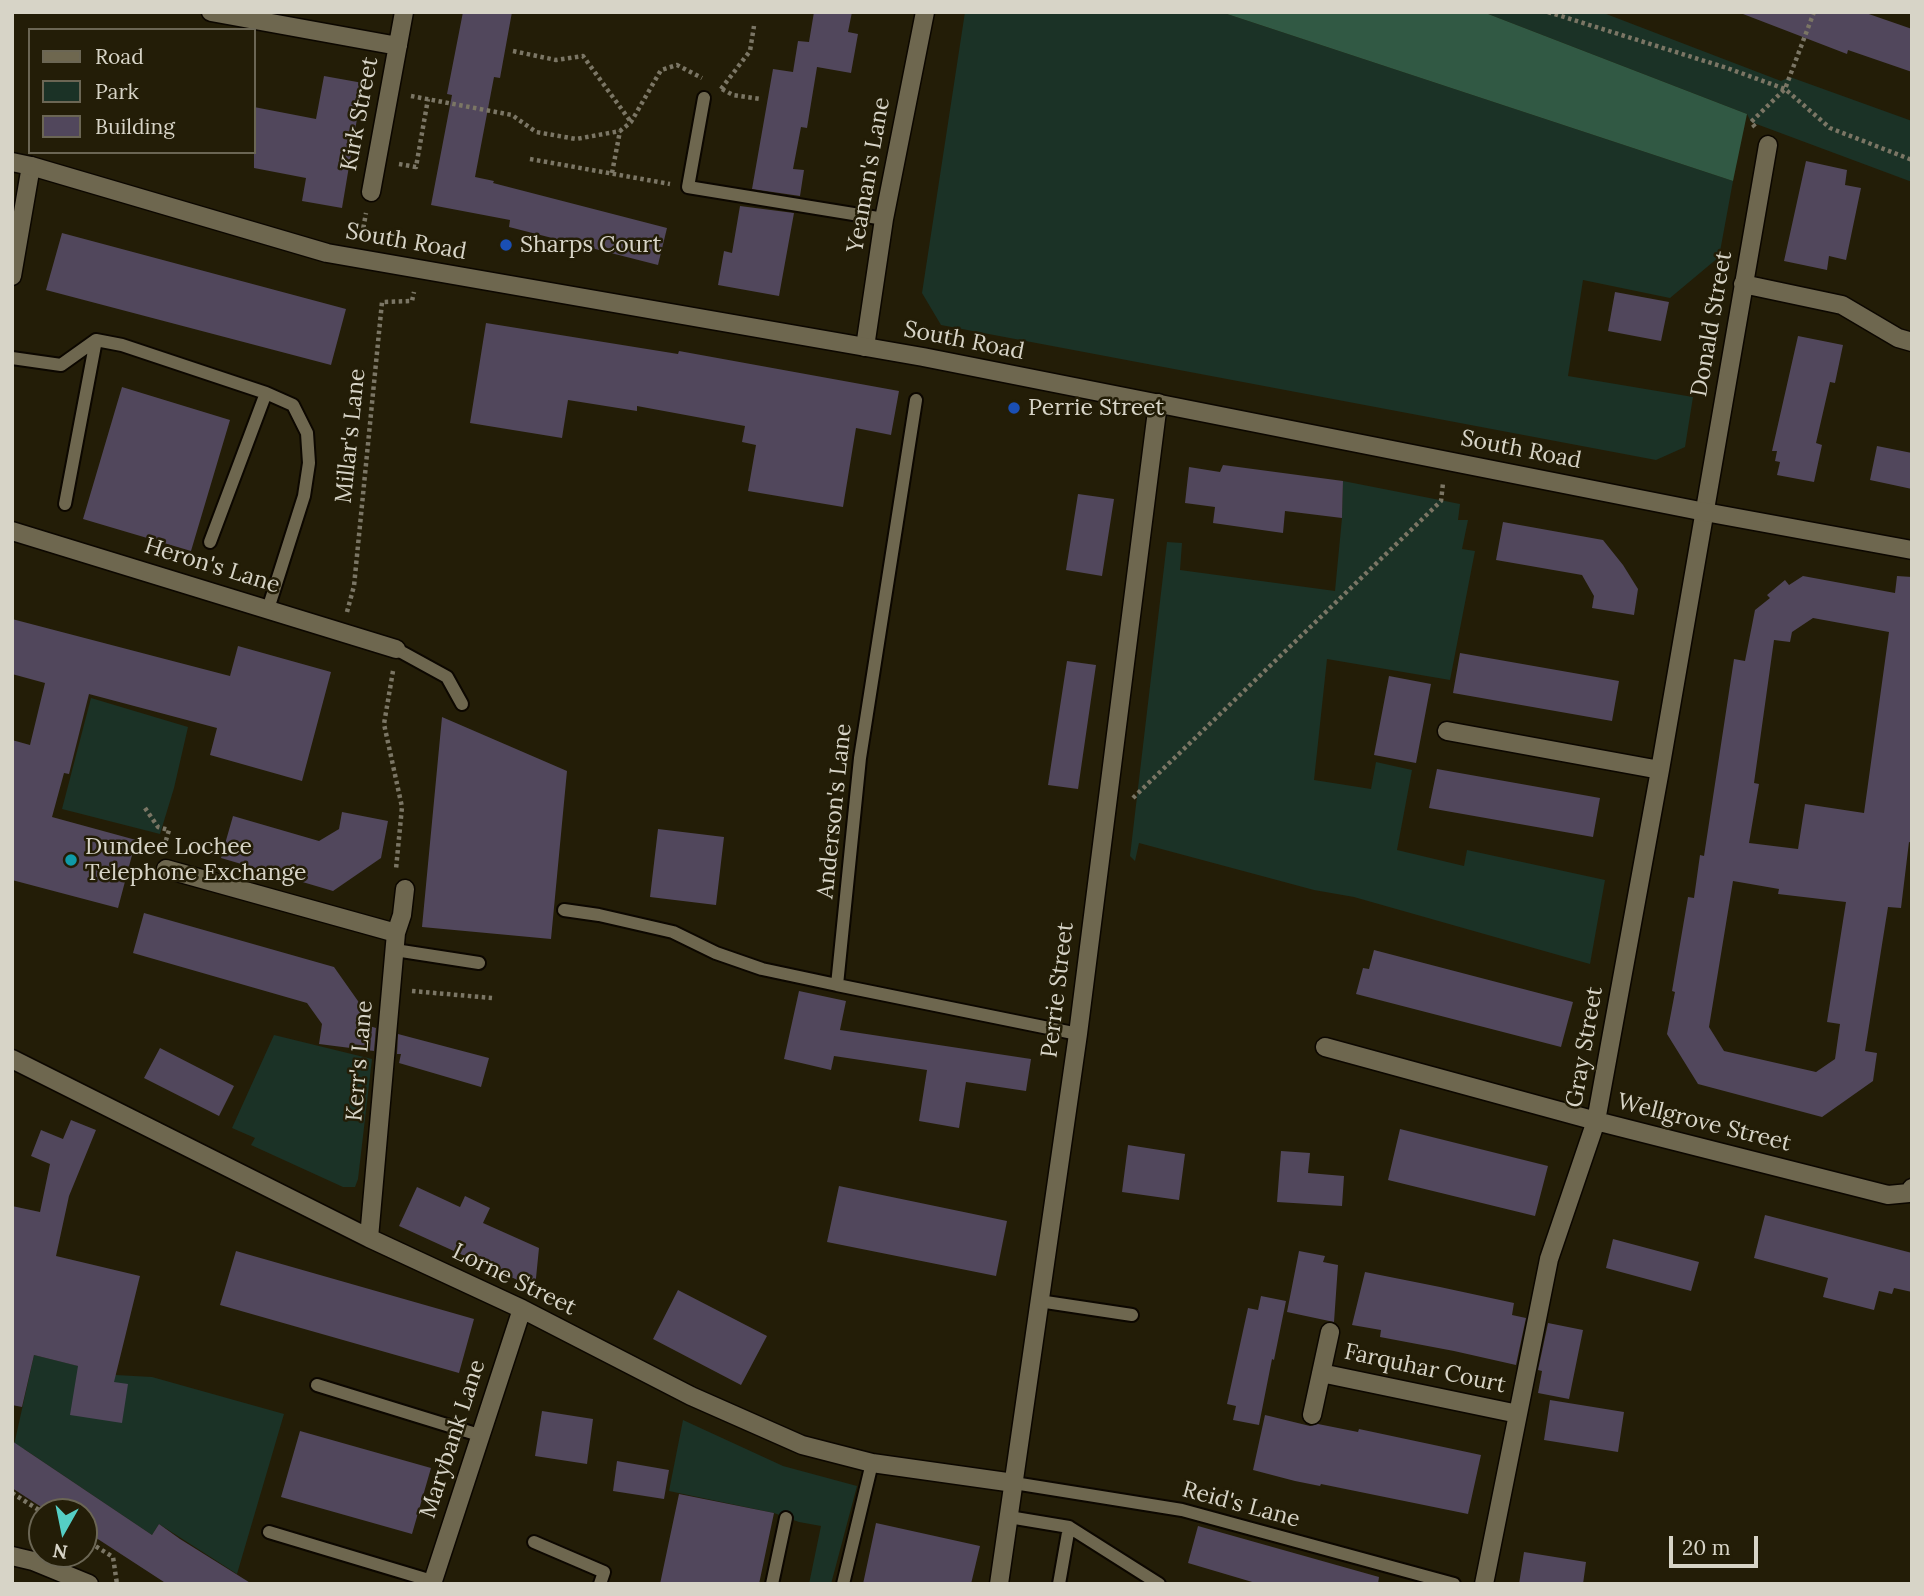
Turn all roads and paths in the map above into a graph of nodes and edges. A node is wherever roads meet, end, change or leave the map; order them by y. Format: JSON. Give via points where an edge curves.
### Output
{"nodes":[{"id":1,"x":211,"y":12,"type":"edge"},
{"id":2,"x":404,"y":12,"type":"edge"},
{"id":3,"x":925,"y":12,"type":"edge"},
{"id":4,"x":1548,"y":12,"type":"edge"},
{"id":5,"x":1814,"y":12,"type":"edge"},
{"id":6,"x":754,"y":26,"type":"dead end"},
{"id":7,"x":398,"y":46,"type":"junction"},
{"id":8,"x":513,"y":51,"type":"dead end"},
{"id":9,"x":722,"y":89,"type":"junction"},
{"id":10,"x":1786,"y":89,"type":"junction"},
{"id":11,"x":389,"y":92,"type":"junction"},
{"id":12,"x":704,"y":98,"type":"dead end"},
{"id":13,"x":428,"y":99,"type":"junction"},
{"id":14,"x":761,"y":99,"type":"dead end"},
{"id":15,"x":631,"y":122,"type":"junction"},
{"id":16,"x":1751,"y":122,"type":"dead end"},
{"id":17,"x":620,"y":131,"type":"junction"},
{"id":18,"x":1768,"y":145,"type":"dead end"},
{"id":19,"x":530,"y":159,"type":"dead end"},
{"id":20,"x":377,"y":160,"type":"junction"},
{"id":21,"x":1912,"y":160,"type":"edge"},
{"id":22,"x":12,"y":162,"type":"edge"},
{"id":23,"x":31,"y":166,"type":"junction"},
{"id":24,"x":612,"y":173,"type":"junction"},
{"id":25,"x":688,"y":187,"type":"junction"},
{"id":26,"x":370,"y":192,"type":"joint"},
{"id":27,"x":884,"y":219,"type":"junction"},
{"id":28,"x":357,"y":258,"type":"junction"},
{"id":29,"x":418,"y":270,"type":"junction"},
{"id":30,"x":12,"y":276,"type":"edge"},
{"id":31,"x":1743,"y":284,"type":"junction"},
{"id":32,"x":96,"y":340,"type":"junction"},
{"id":33,"x":1912,"y":342,"type":"edge"},
{"id":34,"x":865,"y":347,"type":"junction"},
{"id":35,"x":12,"y":358,"type":"edge"},
{"id":36,"x":266,"y":393,"type":"junction"},
{"id":37,"x":916,"y":400,"type":"dead end"},
{"id":38,"x":1158,"y":402,"type":"junction"},
{"id":39,"x":1445,"y":460,"type":"junction"},
{"id":40,"x":65,"y":504,"type":"dead end"},
{"id":41,"x":1705,"y":512,"type":"junction"},
{"id":42,"x":12,"y":531,"type":"edge"},
{"id":43,"x":210,"y":542,"type":"dead end"},
{"id":44,"x":1912,"y":550,"type":"edge"},
{"id":45,"x":268,"y":609,"type":"junction"},
{"id":46,"x":341,"y":633,"type":"junction"},
{"id":47,"x":396,"y":649,"type":"junction"},
{"id":48,"x":462,"y":704,"type":"dead end"},
{"id":49,"x":1447,"y":731,"type":"dead end"},
{"id":50,"x":1660,"y":771,"type":"junction"},
{"id":51,"x":145,"y":808,"type":"dead end"},
{"id":52,"x":1104,"y":825,"type":"junction"},
{"id":53,"x":166,"y":869,"type":"joint"},
{"id":54,"x":405,"y":889,"type":"joint"},
{"id":55,"x":564,"y":909,"type":"dead end"},
{"id":56,"x":395,"y":942,"type":"junction"},
{"id":57,"x":479,"y":962,"type":"dead end"},
{"id":58,"x":837,"y":985,"type":"junction"},
{"id":59,"x":391,"y":989,"type":"junction"},
{"id":60,"x":492,"y":998,"type":"dead end"},
{"id":61,"x":1078,"y":1034,"type":"junction"},
{"id":62,"x":1325,"y":1047,"type":"dead end"},
{"id":63,"x":12,"y":1059,"type":"edge"},
{"id":64,"x":1596,"y":1121,"type":"junction"},
{"id":65,"x":1911,"y":1193,"type":"edge"},
{"id":66,"x":369,"y":1238,"type":"junction"},
{"id":67,"x":1039,"y":1301,"type":"junction"},
{"id":68,"x":522,"y":1310,"type":"junction"},
{"id":69,"x":1132,"y":1315,"type":"dead end"},
{"id":70,"x":1330,"y":1332,"type":"dead end"},
{"id":71,"x":1321,"y":1373,"type":"junction"},
{"id":72,"x":317,"y":1385,"type":"dead end"},
{"id":73,"x":1518,"y":1413,"type":"junction"},
{"id":74,"x":1312,"y":1415,"type":"dead end"},
{"id":75,"x":479,"y":1434,"type":"junction"},
{"id":76,"x":872,"y":1463,"type":"junction"},
{"id":77,"x":1014,"y":1483,"type":"junction"},
{"id":78,"x":12,"y":1493,"type":"edge"},
{"id":79,"x":28,"y":1503,"type":"edge"},
{"id":80,"x":1009,"y":1517,"type":"junction"},
{"id":81,"x":786,"y":1518,"type":"dead end"},
{"id":82,"x":1069,"y":1527,"type":"junction"},
{"id":83,"x":269,"y":1532,"type":"dead end"},
{"id":84,"x":534,"y":1542,"type":"dead end"},
{"id":85,"x":98,"y":1548,"type":"edge"},
{"id":86,"x":12,"y":1556,"type":"edge"},
{"id":87,"x":432,"y":1582,"type":"edge"},
{"id":88,"x":89,"y":1584,"type":"edge"},
{"id":89,"x":117,"y":1584,"type":"edge"},
{"id":90,"x":600,"y":1584,"type":"edge"},
{"id":91,"x":772,"y":1584,"type":"edge"},
{"id":92,"x":843,"y":1584,"type":"edge"},
{"id":93,"x":999,"y":1584,"type":"edge"},
{"id":94,"x":1059,"y":1584,"type":"edge"},
{"id":95,"x":1159,"y":1584,"type":"edge"},
{"id":96,"x":1454,"y":1584,"type":"edge"},
{"id":97,"x":1484,"y":1584,"type":"edge"}],
"edges":[{"from":1,"to":7,"type":"street","name":"Kirk Street"},
{"from":2,"to":7,"type":"street","name":"Kirk Street"},
{"from":3,"to":27,"type":"street","name":"Yeaman's Lane"},
{"from":4,"to":10,"type":"path"},
{"from":5,"to":10,"type":"path"},
{"from":6,"to":9,"type":"path","via":[[750,51]]},
{"from":7,"to":11,"type":"street","name":"Kirk Street"},
{"from":8,"to":15,"type":"path","via":[[556,60],[583,56]]},
{"from":9,"to":14,"type":"path"},
{"from":9,"to":15,"type":"path","via":[[677,65],[661,70]]},
{"from":10,"to":16,"type":"path"},
{"from":10,"to":21,"type":"path","via":[[1829,128]]},
{"from":11,"to":13,"type":"path"},
{"from":11,"to":20,"type":"street","name":"Kirk Street"},
{"from":12,"to":25,"type":"lane"},
{"from":13,"to":17,"type":"path","via":[[512,114],[536,132],[576,139]]},
{"from":13,"to":20,"type":"path","via":[[416,167]]},
{"from":15,"to":17,"type":"path"},
{"from":17,"to":24,"type":"path"},
{"from":18,"to":31,"type":"street","name":"Donald Street"},
{"from":19,"to":24,"type":"path"},
{"from":20,"to":26,"type":"street","name":"Kirk Street"},
{"from":22,"to":23,"type":"street","name":"South Road"},
{"from":23,"to":28,"type":"street","name":"South Road"},
{"from":23,"to":30,"type":"street"},
{"from":24,"to":25,"type":"path"},
{"from":25,"to":27,"type":"lane"},
{"from":26,"to":28,"type":"path"},
{"from":27,"to":34,"type":"street","name":"Yeaman's Lane"},
{"from":28,"to":29,"type":"street","name":"South Road"},
{"from":29,"to":34,"type":"street","name":"South Road"},
{"from":29,"to":46,"type":"path","name":"Millar's Lane","via":[[412,301],[382,302],[354,586]]},
{"from":31,"to":33,"type":"street","via":[[1842,305]]},
{"from":31,"to":41,"type":"street","name":"Donald Street"},
{"from":32,"to":35,"type":"lane","via":[[61,365]]},
{"from":32,"to":36,"type":"lane"},
{"from":32,"to":40,"type":"lane"},
{"from":34,"to":38,"type":"street","name":"South Road"},
{"from":36,"to":43,"type":"lane"},
{"from":36,"to":45,"type":"lane","via":[[293,405],[307,433],[309,463],[304,496]]},
{"from":37,"to":58,"type":"lane","name":"Anderson's Lane","via":[[860,758]]},
{"from":38,"to":39,"type":"street","name":"South Road"},
{"from":38,"to":52,"type":"street","name":"Perrie Street"},
{"from":39,"to":41,"type":"street","name":"South Road"},
{"from":39,"to":52,"type":"path","via":[[1441,500]]},
{"from":41,"to":44,"type":"street","name":"South Road"},
{"from":41,"to":50,"type":"street","name":"Gray Street"},
{"from":42,"to":45,"type":"street","name":"Heron's Lane"},
{"from":45,"to":46,"type":"street","name":"Heron's Lane"},
{"from":46,"to":47,"type":"street","name":"Heron's Lane"},
{"from":47,"to":48,"type":"lane","via":[[447,677]]},
{"from":47,"to":54,"type":"path","via":[[384,723],[402,807],[394,883]]},
{"from":49,"to":50,"type":"street"},
{"from":50,"to":64,"type":"street","name":"Gray Street"},
{"from":51,"to":53,"type":"path","via":[[159,827],[169,830],[164,846]]},
{"from":52,"to":61,"type":"street","name":"Perrie Street"},
{"from":53,"to":56,"type":"street"},
{"from":54,"to":56,"type":"street","name":"Kerr's Lane"},
{"from":55,"to":58,"type":"lane","via":[[673,932],[762,969]]},
{"from":56,"to":57,"type":"lane"},
{"from":56,"to":59,"type":"street","name":"Kerr's Lane"},
{"from":58,"to":61,"type":"lane"},
{"from":59,"to":60,"type":"path"},
{"from":59,"to":66,"type":"street","name":"Kerr's Lane"},
{"from":61,"to":67,"type":"street","name":"Perrie Street"},
{"from":62,"to":64,"type":"street","name":"Wellgrove Street"},
{"from":63,"to":66,"type":"street","name":"Lorne Street"},
{"from":64,"to":65,"type":"street","name":"Wellgrove Street","via":[[1888,1195]]},
{"from":64,"to":73,"type":"street","name":"Gray Street","via":[[1549,1259]]},
{"from":66,"to":68,"type":"street","name":"Lorne Street"},
{"from":67,"to":69,"type":"lane"},
{"from":67,"to":77,"type":"street","name":"Perrie Street"},
{"from":68,"to":75,"type":"street","name":"Marybank Lane"},
{"from":68,"to":76,"type":"street","name":"Lorne Street","via":[[789,1440]]},
{"from":70,"to":71,"type":"street","name":"Farquhar Court"},
{"from":71,"to":73,"type":"street","name":"Farquhar Court"},
{"from":71,"to":74,"type":"street","name":"Farquhar Court"},
{"from":72,"to":75,"type":"lane"},
{"from":73,"to":97,"type":"street","name":"Gray Street"},
{"from":75,"to":87,"type":"street","name":"Marybank Lane"},
{"from":76,"to":77,"type":"street","name":"Lorne Street"},
{"from":76,"to":92,"type":"lane"},
{"from":77,"to":80,"type":"street","name":"Perrie Street"},
{"from":77,"to":96,"type":"lane","name":"Reid's Lane","via":[[1182,1510]]},
{"from":78,"to":79,"type":"path"},
{"from":80,"to":82,"type":"lane"},
{"from":80,"to":93,"type":"street","name":"Perrie Street"},
{"from":81,"to":91,"type":"lane"},
{"from":82,"to":94,"type":"lane"},
{"from":82,"to":95,"type":"lane"},
{"from":83,"to":87,"type":"lane"},
{"from":84,"to":90,"type":"lane","via":[[604,1572]]},
{"from":85,"to":89,"type":"path","via":[[113,1557]]},
{"from":86,"to":88,"type":"street"}]}
